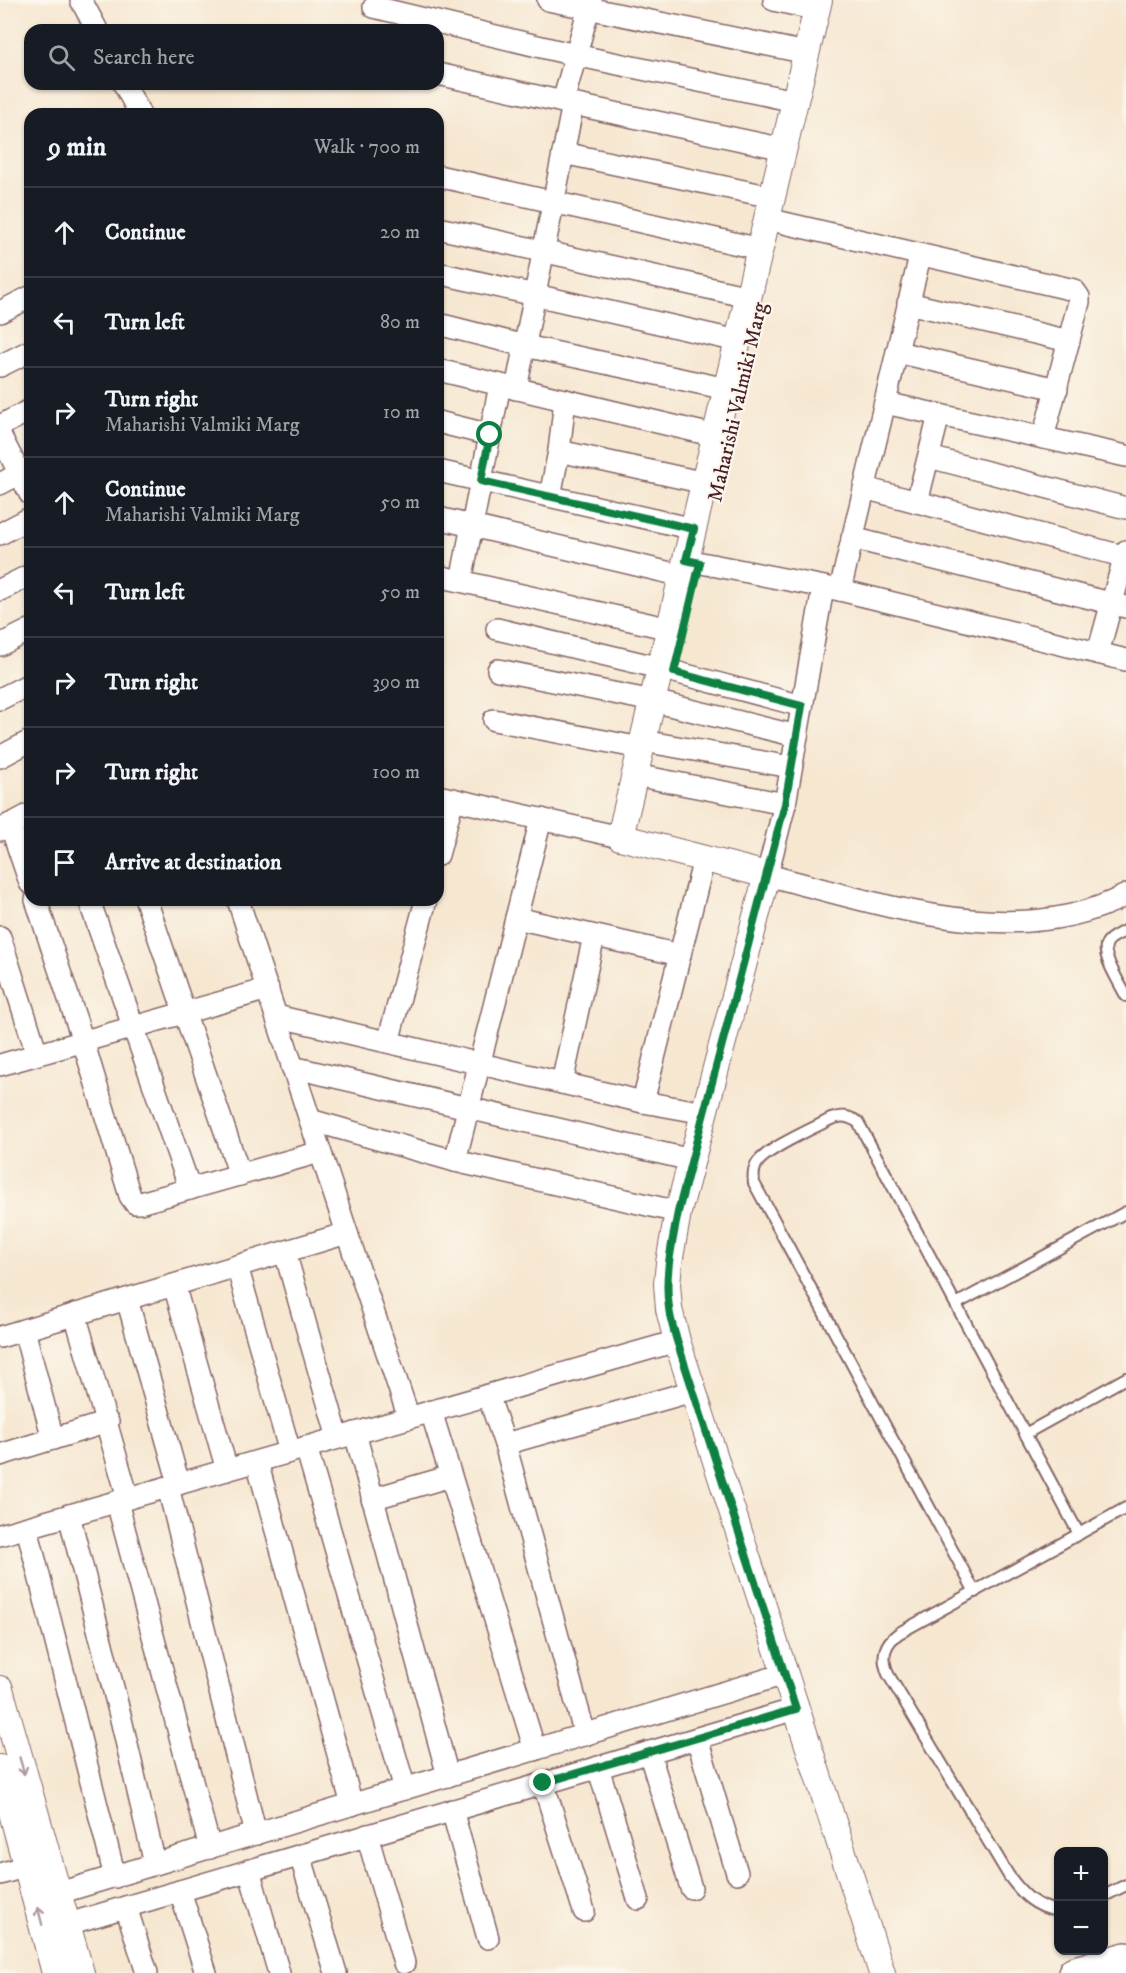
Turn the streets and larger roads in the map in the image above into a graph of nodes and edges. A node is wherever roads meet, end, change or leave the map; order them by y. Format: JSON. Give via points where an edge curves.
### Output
{"nodes":[{"id":1,"x":81,"y":0,"type":"edge"},
{"id":2,"x":548,"y":0,"type":"edge"},
{"id":3,"x":774,"y":0,"type":"edge"},
{"id":4,"x":825,"y":3,"type":"edge"},
{"id":5,"x":589,"y":4,"type":"edge"},
{"id":6,"x":374,"y":7,"type":"dead end"},
{"id":7,"x":94,"y":24,"type":"edge"},
{"id":8,"x":444,"y":24,"type":"edge"},
{"id":9,"x":444,"y":24,"type":"edge"},
{"id":10,"x":807,"y":52,"type":"junction"},
{"id":11,"x":575,"y":56,"type":"junction"},
{"id":12,"x":444,"y":75,"type":"edge"},
{"id":13,"x":127,"y":90,"type":"edge"},
{"id":14,"x":795,"y":101,"type":"junction"},
{"id":15,"x":568,"y":103,"type":"junction"},
{"id":16,"x":137,"y":108,"type":"edge"},
{"id":17,"x":784,"y":148,"type":"junction"},
{"id":18,"x":563,"y":153,"type":"junction"},
{"id":19,"x":444,"y":177,"type":"edge"},
{"id":20,"x":553,"y":202,"type":"junction"},
{"id":21,"x":774,"y":213,"type":"junction"},
{"id":22,"x":444,"y":229,"type":"edge"},
{"id":23,"x":760,"y":249,"type":"junction"},
{"id":24,"x":544,"y":251,"type":"junction"},
{"id":25,"x":920,"y":256,"type":"junction"},
{"id":26,"x":444,"y":274,"type":"edge"},
{"id":27,"x":535,"y":296,"type":"junction"},
{"id":28,"x":749,"y":297,"type":"junction"},
{"id":29,"x":24,"y":300,"type":"edge"},
{"id":30,"x":909,"y":303,"type":"junction"},
{"id":31,"x":0,"y":312,"type":"edge"},
{"id":32,"x":444,"y":326,"type":"edge"},
{"id":33,"x":738,"y":341,"type":"junction"},
{"id":34,"x":1069,"y":341,"type":"junction"},
{"id":35,"x":525,"y":346,"type":"junction"},
{"id":36,"x":897,"y":352,"type":"junction"},
{"id":37,"x":24,"y":354,"type":"edge"},
{"id":38,"x":0,"y":366,"type":"edge"},
{"id":39,"x":444,"y":371,"type":"edge"},
{"id":40,"x":508,"y":387,"type":"junction"},
{"id":41,"x":727,"y":389,"type":"junction"},
{"id":42,"x":1057,"y":389,"type":"junction"},
{"id":43,"x":565,"y":400,"type":"junction"},
{"id":44,"x":885,"y":403,"type":"junction"},
{"id":45,"x":24,"y":413,"type":"edge"},
{"id":46,"x":939,"y":415,"type":"junction"},
{"id":47,"x":444,"y":424,"type":"edge"},
{"id":48,"x":0,"y":426,"type":"edge"},
{"id":49,"x":0,"y":435,"type":"edge"},
{"id":50,"x":490,"y":435,"type":"junction"},
{"id":51,"x":716,"y":436,"type":"junction"},
{"id":52,"x":1043,"y":438,"type":"junction"},
{"id":53,"x":559,"y":451,"type":"junction"},
{"id":54,"x":1126,"y":456,"type":"edge"},
{"id":55,"x":929,"y":457,"type":"junction"},
{"id":56,"x":24,"y":470,"type":"edge"},
{"id":57,"x":24,"y":472,"type":"edge"},
{"id":58,"x":444,"y":472,"type":"edge"},
{"id":59,"x":481,"y":481,"type":"junction"},
{"id":60,"x":705,"y":483,"type":"junction"},
{"id":61,"x":0,"y":484,"type":"edge"},
{"id":62,"x":864,"y":488,"type":"junction"},
{"id":63,"x":550,"y":496,"type":"junction"},
{"id":64,"x":916,"y":502,"type":"junction"},
{"id":65,"x":1126,"y":508,"type":"edge"},
{"id":66,"x":444,"y":519,"type":"edge"},
{"id":67,"x":24,"y":521,"type":"edge"},
{"id":68,"x":472,"y":526,"type":"junction"},
{"id":69,"x":694,"y":529,"type":"junction"},
{"id":70,"x":0,"y":534,"type":"edge"},
{"id":71,"x":852,"y":538,"type":"junction"},
{"id":72,"x":1126,"y":555,"type":"edge"},
{"id":73,"x":689,"y":566,"type":"junction"},
{"id":74,"x":24,"y":577,"type":"edge"},
{"id":75,"x":444,"y":577,"type":"edge"},
{"id":76,"x":461,"y":581,"type":"junction"},
{"id":77,"x":832,"y":589,"type":"junction"},
{"id":78,"x":0,"y":590,"type":"edge"},
{"id":79,"x":1119,"y":605,"type":"edge"},
{"id":80,"x":496,"y":629,"type":"dead end"},
{"id":81,"x":670,"y":629,"type":"junction"},
{"id":82,"x":24,"y":633,"type":"edge"},
{"id":83,"x":0,"y":645,"type":"edge"},
{"id":84,"x":1098,"y":653,"type":"junction"},
{"id":85,"x":1126,"y":660,"type":"edge"},
{"id":86,"x":498,"y":670,"type":"dead end"},
{"id":87,"x":667,"y":670,"type":"junction"},
{"id":88,"x":24,"y":687,"type":"edge"},
{"id":89,"x":0,"y":699,"type":"edge"},
{"id":90,"x":660,"y":703,"type":"junction"},
{"id":91,"x":802,"y":706,"type":"junction"},
{"id":92,"x":494,"y":720,"type":"dead end"},
{"id":93,"x":797,"y":736,"type":"junction"},
{"id":94,"x":24,"y":744,"type":"edge"},
{"id":95,"x":647,"y":744,"type":"junction"},
{"id":96,"x":0,"y":757,"type":"edge"},
{"id":97,"x":791,"y":767,"type":"junction"},
{"id":98,"x":642,"y":776,"type":"junction"},
{"id":99,"x":445,"y":798,"type":"edge"},
{"id":100,"x":785,"y":804,"type":"junction"},
{"id":101,"x":24,"y":817,"type":"edge"},
{"id":102,"x":541,"y":819,"type":"junction"},
{"id":103,"x":5,"y":827,"type":"edge"},
{"id":104,"x":628,"y":839,"type":"junction"},
{"id":105,"x":704,"y":859,"type":"junction"},
{"id":106,"x":24,"y":870,"type":"edge"},
{"id":107,"x":767,"y":875,"type":"junction"},
{"id":108,"x":1126,"y":895,"type":"edge"},
{"id":109,"x":38,"y":906,"type":"edge"},
{"id":110,"x":91,"y":906,"type":"edge"},
{"id":111,"x":148,"y":906,"type":"edge"},
{"id":112,"x":240,"y":906,"type":"edge"},
{"id":113,"x":424,"y":906,"type":"edge"},
{"id":114,"x":516,"y":918,"type":"junction"},
{"id":115,"x":594,"y":936,"type":"junction"},
{"id":116,"x":0,"y":937,"type":"edge"},
{"id":117,"x":680,"y":955,"type":"junction"},
{"id":118,"x":268,"y":988,"type":"junction"},
{"id":119,"x":183,"y":1012,"type":"junction"},
{"id":120,"x":276,"y":1016,"type":"junction"},
{"id":121,"x":134,"y":1026,"type":"junction"},
{"id":122,"x":83,"y":1041,"type":"junction"},
{"id":123,"x":388,"y":1042,"type":"junction"},
{"id":124,"x":37,"y":1054,"type":"junction"},
{"id":125,"x":479,"y":1064,"type":"junction"},
{"id":126,"x":0,"y":1065,"type":"edge"},
{"id":127,"x":292,"y":1067,"type":"junction"},
{"id":128,"x":562,"y":1083,"type":"junction"},
{"id":129,"x":643,"y":1102,"type":"junction"},
{"id":130,"x":468,"y":1107,"type":"junction"},
{"id":131,"x":705,"y":1113,"type":"junction"},
{"id":132,"x":310,"y":1120,"type":"junction"},
{"id":133,"x":320,"y":1152,"type":"junction"},
{"id":134,"x":691,"y":1160,"type":"junction"},
{"id":135,"x":455,"y":1161,"type":"junction"},
{"id":136,"x":240,"y":1175,"type":"junction"},
{"id":137,"x":190,"y":1189,"type":"junction"},
{"id":138,"x":678,"y":1212,"type":"junction"},
{"id":139,"x":347,"y":1233,"type":"junction"},
{"id":140,"x":285,"y":1252,"type":"junction"},
{"id":141,"x":237,"y":1266,"type":"junction"},
{"id":142,"x":174,"y":1285,"type":"junction"},
{"id":143,"x":127,"y":1299,"type":"junction"},
{"id":144,"x":75,"y":1314,"type":"junction"},
{"id":145,"x":24,"y":1330,"type":"junction"},
{"id":146,"x":0,"y":1337,"type":"edge"},
{"id":147,"x":677,"y":1341,"type":"junction"},
{"id":148,"x":693,"y":1391,"type":"junction"},
{"id":149,"x":488,"y":1395,"type":"junction"},
{"id":150,"x":431,"y":1411,"type":"junction"},
{"id":151,"x":409,"y":1418,"type":"junction"},
{"id":152,"x":108,"y":1422,"type":"junction"},
{"id":153,"x":346,"y":1436,"type":"junction"},
{"id":154,"x":53,"y":1439,"type":"junction"},
{"id":155,"x":505,"y":1444,"type":"junction"},
{"id":156,"x":1,"y":1449,"type":"edge"},
{"id":157,"x":298,"y":1450,"type":"junction"},
{"id":158,"x":257,"y":1462,"type":"junction"},
{"id":159,"x":227,"y":1470,"type":"junction"},
{"id":160,"x":451,"y":1476,"type":"junction"},
{"id":161,"x":173,"y":1486,"type":"junction"},
{"id":162,"x":372,"y":1499,"type":"junction"},
{"id":163,"x":123,"y":1500,"type":"junction"},
{"id":164,"x":69,"y":1515,"type":"junction"},
{"id":165,"x":27,"y":1528,"type":"junction"},
{"id":166,"x":0,"y":1535,"type":"edge"},
{"id":167,"x":785,"y":1674,"type":"junction"},
{"id":168,"x":0,"y":1689,"type":"edge"},
{"id":169,"x":796,"y":1709,"type":"junction"},
{"id":170,"x":585,"y":1735,"type":"junction"},
{"id":171,"x":697,"y":1738,"type":"junction"},
{"id":172,"x":535,"y":1750,"type":"junction"},
{"id":173,"x":649,"y":1752,"type":"junction"},
{"id":174,"x":598,"y":1767,"type":"junction"},
{"id":175,"x":0,"y":1768,"type":"edge"},
{"id":176,"x":448,"y":1776,"type":"junction"},
{"id":177,"x":543,"y":1783,"type":"junction"},
{"id":178,"x":405,"y":1789,"type":"junction"},
{"id":179,"x":352,"y":1805,"type":"junction"},
{"id":180,"x":452,"y":1810,"type":"junction"},
{"id":181,"x":256,"y":1834,"type":"junction"},
{"id":182,"x":367,"y":1835,"type":"junction"},
{"id":183,"x":210,"y":1848,"type":"junction"},
{"id":184,"x":300,"y":1855,"type":"junction"},
{"id":185,"x":38,"y":1863,"type":"junction"},
{"id":186,"x":155,"y":1864,"type":"junction"},
{"id":187,"x":249,"y":1870,"type":"junction"},
{"id":188,"x":737,"y":1873,"type":"dead end"},
{"id":189,"x":0,"y":1874,"type":"edge"},
{"id":190,"x":115,"y":1876,"type":"junction"},
{"id":191,"x":691,"y":1888,"type":"dead end"},
{"id":192,"x":180,"y":1890,"type":"junction"},
{"id":193,"x":59,"y":1893,"type":"junction"},
{"id":194,"x":638,"y":1899,"type":"dead end"},
{"id":195,"x":126,"y":1907,"type":"junction"},
{"id":196,"x":584,"y":1911,"type":"dead end"},
{"id":197,"x":68,"y":1924,"type":"junction"},
{"id":198,"x":489,"y":1938,"type":"dead end"},
{"id":199,"x":1126,"y":1959,"type":"edge"},
{"id":200,"x":404,"y":1963,"type":"dead end"},
{"id":201,"x":55,"y":1973,"type":"edge"},
{"id":202,"x":81,"y":1973,"type":"edge"},
{"id":203,"x":147,"y":1973,"type":"edge"},
{"id":204,"x":206,"y":1973,"type":"edge"},
{"id":205,"x":279,"y":1973,"type":"edge"},
{"id":206,"x":336,"y":1973,"type":"edge"},
{"id":207,"x":882,"y":1973,"type":"edge"},
{"id":208,"x":1075,"y":1973,"type":"edge"}],
"edges":[{"from":1,"to":7,"type":"street"},
{"from":2,"to":5,"type":"street"},
{"from":3,"to":4,"type":"street"},
{"from":4,"to":10,"type":"street","name":"Maharishi Valmiki Marg"},
{"from":4,"to":21,"type":"street","name":"Maharishi Valmiki Marg"},
{"from":5,"to":10,"type":"street"},
{"from":5,"to":11,"type":"street"},
{"from":6,"to":9,"type":"street"},
{"from":8,"to":11,"type":"street"},
{"from":10,"to":14,"type":"street","name":"Maharishi Valmiki Marg"},
{"from":11,"to":14,"type":"street"},
{"from":11,"to":15,"type":"street"},
{"from":12,"to":15,"type":"street"},
{"from":13,"to":16,"type":"street"},
{"from":14,"to":17,"type":"street","name":"Maharishi Valmiki Marg"},
{"from":15,"to":17,"type":"street"},
{"from":15,"to":18,"type":"street"},
{"from":17,"to":21,"type":"street","name":"Maharishi Valmiki Marg"},
{"from":18,"to":20,"type":"street"},
{"from":18,"to":21,"type":"street"},
{"from":19,"to":20,"type":"street"},
{"from":20,"to":23,"type":"street"},
{"from":20,"to":24,"type":"street"},
{"from":21,"to":23,"type":"street","name":"Maharishi Valmiki Marg"},
{"from":21,"to":25,"type":"street"},
{"from":21,"to":73,"type":"street","name":"Maharishi Valmiki Marg","via":[[748,352]]},
{"from":22,"to":24,"type":"street"},
{"from":23,"to":28,"type":"street","name":"Maharishi Valmiki Marg"},
{"from":24,"to":27,"type":"street"},
{"from":24,"to":28,"type":"street"},
{"from":25,"to":30,"type":"street"},
{"from":25,"to":34,"type":"street","via":[[1074,290],[1079,302]]},
{"from":26,"to":27,"type":"street"},
{"from":27,"to":33,"type":"street"},
{"from":27,"to":35,"type":"street"},
{"from":28,"to":33,"type":"street","name":"Maharishi Valmiki Marg"},
{"from":29,"to":31,"type":"street"},
{"from":30,"to":34,"type":"street"},
{"from":30,"to":36,"type":"street"},
{"from":32,"to":35,"type":"street"},
{"from":33,"to":41,"type":"street","name":"Maharishi Valmiki Marg"},
{"from":34,"to":42,"type":"street"},
{"from":35,"to":40,"type":"street"},
{"from":35,"to":41,"type":"street"},
{"from":36,"to":42,"type":"street"},
{"from":36,"to":44,"type":"street"},
{"from":37,"to":38,"type":"street"},
{"from":39,"to":40,"type":"street"},
{"from":40,"to":43,"type":"street"},
{"from":40,"to":50,"type":"street"},
{"from":41,"to":51,"type":"street","name":"Maharishi Valmiki Marg"},
{"from":42,"to":52,"type":"street"},
{"from":43,"to":51,"type":"street"},
{"from":43,"to":53,"type":"street"},
{"from":44,"to":46,"type":"street"},
{"from":44,"to":62,"type":"street"},
{"from":45,"to":48,"type":"street"},
{"from":46,"to":52,"type":"street"},
{"from":46,"to":55,"type":"street"},
{"from":47,"to":50,"type":"street"},
{"from":49,"to":56,"type":"street"},
{"from":50,"to":59,"type":"street"},
{"from":51,"to":60,"type":"street","name":"Maharishi Valmiki Marg"},
{"from":52,"to":54,"type":"street"},
{"from":53,"to":60,"type":"street"},
{"from":53,"to":63,"type":"street"},
{"from":55,"to":64,"type":"street"},
{"from":55,"to":65,"type":"street"},
{"from":57,"to":61,"type":"street"},
{"from":58,"to":59,"type":"street"},
{"from":59,"to":63,"type":"street"},
{"from":59,"to":68,"type":"street"},
{"from":60,"to":69,"type":"street","name":"Maharishi Valmiki Marg"},
{"from":62,"to":64,"type":"street"},
{"from":62,"to":71,"type":"street"},
{"from":63,"to":69,"type":"street"},
{"from":64,"to":72,"type":"street"},
{"from":66,"to":68,"type":"street"},
{"from":67,"to":70,"type":"street"},
{"from":68,"to":73,"type":"street"},
{"from":68,"to":76,"type":"street"},
{"from":69,"to":73,"type":"street","name":"Maharishi Valmiki Marg"},
{"from":71,"to":77,"type":"street"},
{"from":71,"to":79,"type":"street"},
{"from":72,"to":79,"type":"street"},
{"from":73,"to":77,"type":"street"},
{"from":73,"to":81,"type":"street","name":"Maharishi Valmiki Marg"},
{"from":73,"to":87,"type":"street","name":"Maharishi Valmiki Marg"},
{"from":74,"to":78,"type":"street"},
{"from":75,"to":76,"type":"street"},
{"from":76,"to":81,"type":"street"},
{"from":77,"to":84,"type":"street"},
{"from":77,"to":91,"type":"street"},
{"from":79,"to":84,"type":"street"},
{"from":80,"to":87,"type":"street"},
{"from":81,"to":87,"type":"street","name":"Maharishi Valmiki Marg"},
{"from":82,"to":83,"type":"street"},
{"from":84,"to":85,"type":"street"},
{"from":86,"to":90,"type":"street"},
{"from":87,"to":90,"type":"street","name":"Maharishi Valmiki Marg"},
{"from":87,"to":91,"type":"street"},
{"from":88,"to":89,"type":"street"},
{"from":90,"to":93,"type":"street"},
{"from":90,"to":95,"type":"street","name":"Maharishi Valmiki Marg"},
{"from":91,"to":93,"type":"street"},
{"from":92,"to":95,"type":"street"},
{"from":93,"to":97,"type":"street"},
{"from":94,"to":96,"type":"street"},
{"from":95,"to":97,"type":"street"},
{"from":95,"to":98,"type":"street","name":"Maharishi Valmiki Marg"},
{"from":97,"to":100,"type":"street"},
{"from":98,"to":100,"type":"street"},
{"from":98,"to":104,"type":"street","name":"Maharishi Valmiki Marg"},
{"from":99,"to":102,"type":"street"},
{"from":100,"to":107,"type":"street"},
{"from":101,"to":103,"type":"street"},
{"from":102,"to":104,"type":"street"},
{"from":102,"to":114,"type":"street"},
{"from":103,"to":106,"type":"street"},
{"from":104,"to":105,"type":"street"},
{"from":105,"to":107,"type":"street"},
{"from":105,"to":117,"type":"street"},
{"from":107,"to":108,"type":"street","via":[[891,907],[957,919],[1024,923],[1064,917],[1107,905]]},
{"from":107,"to":131,"type":"street"},
{"from":109,"to":122,"type":"street"},
{"from":110,"to":121,"type":"street"},
{"from":111,"to":119,"type":"street"},
{"from":112,"to":118,"type":"street"},
{"from":113,"to":123,"type":"street"},
{"from":114,"to":115,"type":"street"},
{"from":114,"to":125,"type":"street"},
{"from":115,"to":117,"type":"street"},
{"from":115,"to":128,"type":"street"},
{"from":116,"to":124,"type":"street"},
{"from":117,"to":129,"type":"street"},
{"from":118,"to":119,"type":"street"},
{"from":118,"to":120,"type":"street"},
{"from":119,"to":121,"type":"street"},
{"from":119,"to":136,"type":"street"},
{"from":120,"to":123,"type":"street"},
{"from":120,"to":127,"type":"street"},
{"from":121,"to":122,"type":"street"},
{"from":121,"to":137,"type":"street"},
{"from":122,"to":124,"type":"street"},
{"from":122,"to":137,"type":"street","via":[[132,1200],[140,1203]]},
{"from":123,"to":125,"type":"street"},
{"from":124,"to":126,"type":"street"},
{"from":125,"to":128,"type":"street"},
{"from":125,"to":130,"type":"street"},
{"from":127,"to":130,"type":"street"},
{"from":127,"to":132,"type":"street"},
{"from":128,"to":129,"type":"street"},
{"from":129,"to":131,"type":"street"},
{"from":130,"to":134,"type":"street"},
{"from":130,"to":135,"type":"street"},
{"from":131,"to":134,"type":"street"},
{"from":132,"to":133,"type":"street"},
{"from":132,"to":135,"type":"street"},
{"from":133,"to":136,"type":"street"},
{"from":133,"to":139,"type":"street"},
{"from":134,"to":138,"type":"street"},
{"from":135,"to":138,"type":"street"},
{"from":136,"to":137,"type":"street"},
{"from":138,"to":147,"type":"street","via":[[667,1284]]},
{"from":139,"to":140,"type":"street"},
{"from":139,"to":151,"type":"street"},
{"from":140,"to":141,"type":"street"},
{"from":140,"to":153,"type":"street"},
{"from":141,"to":142,"type":"street"},
{"from":141,"to":157,"type":"street"},
{"from":142,"to":143,"type":"street"},
{"from":142,"to":159,"type":"street"},
{"from":143,"to":144,"type":"street"},
{"from":143,"to":161,"type":"street"},
{"from":144,"to":145,"type":"street"},
{"from":144,"to":152,"type":"street"},
{"from":145,"to":146,"type":"street"},
{"from":145,"to":154,"type":"street"},
{"from":147,"to":148,"type":"street"},
{"from":147,"to":149,"type":"street"},
{"from":148,"to":155,"type":"street"},
{"from":148,"to":167,"type":"street"},
{"from":149,"to":150,"type":"street"},
{"from":149,"to":155,"type":"street"},
{"from":150,"to":151,"type":"street"},
{"from":150,"to":160,"type":"street"},
{"from":151,"to":153,"type":"street"},
{"from":152,"to":154,"type":"street"},
{"from":152,"to":163,"type":"street"},
{"from":153,"to":157,"type":"street"},
{"from":153,"to":162,"type":"street"},
{"from":154,"to":156,"type":"street"},
{"from":155,"to":170,"type":"street"},
{"from":157,"to":158,"type":"street"},
{"from":157,"to":178,"type":"street"},
{"from":158,"to":159,"type":"street"},
{"from":158,"to":179,"type":"street"},
{"from":159,"to":161,"type":"street"},
{"from":160,"to":162,"type":"street"},
{"from":160,"to":172,"type":"street"},
{"from":161,"to":163,"type":"street"},
{"from":161,"to":181,"type":"street"},
{"from":162,"to":176,"type":"street"},
{"from":163,"to":164,"type":"street"},
{"from":163,"to":183,"type":"street"},
{"from":164,"to":165,"type":"street"},
{"from":164,"to":186,"type":"street"},
{"from":165,"to":166,"type":"street"},
{"from":165,"to":190,"type":"street"},
{"from":167,"to":169,"type":"street"},
{"from":167,"to":170,"type":"street"},
{"from":168,"to":185,"type":"street","one_way":true},
{"from":169,"to":171,"type":"street"},
{"from":169,"to":207,"type":"street"},
{"from":170,"to":172,"type":"street"},
{"from":171,"to":173,"type":"street"},
{"from":171,"to":188,"type":"street"},
{"from":172,"to":176,"type":"street"},
{"from":173,"to":174,"type":"street"},
{"from":173,"to":191,"type":"street"},
{"from":174,"to":177,"type":"street"},
{"from":174,"to":194,"type":"street"},
{"from":175,"to":185,"type":"street"},
{"from":176,"to":178,"type":"street"},
{"from":177,"to":180,"type":"street"},
{"from":177,"to":196,"type":"street"},
{"from":178,"to":179,"type":"street"},
{"from":179,"to":181,"type":"street"},
{"from":180,"to":182,"type":"street"},
{"from":180,"to":198,"type":"street"},
{"from":181,"to":183,"type":"street"},
{"from":182,"to":184,"type":"street"},
{"from":182,"to":200,"type":"street"},
{"from":183,"to":186,"type":"street"},
{"from":184,"to":187,"type":"street"},
{"from":184,"to":206,"type":"street"},
{"from":185,"to":189,"type":"street"},
{"from":185,"to":193,"type":"street"},
{"from":201,"to":185,"type":"street","one_way":true},
{"from":186,"to":190,"type":"street"},
{"from":187,"to":192,"type":"street"},
{"from":187,"to":205,"type":"street"},
{"from":190,"to":193,"type":"street"},
{"from":192,"to":195,"type":"street"},
{"from":192,"to":204,"type":"street"},
{"from":193,"to":197,"type":"street"},
{"from":195,"to":197,"type":"street"},
{"from":195,"to":203,"type":"street"},
{"from":197,"to":202,"type":"street"},
{"from":199,"to":208,"type":"main road"}]}
